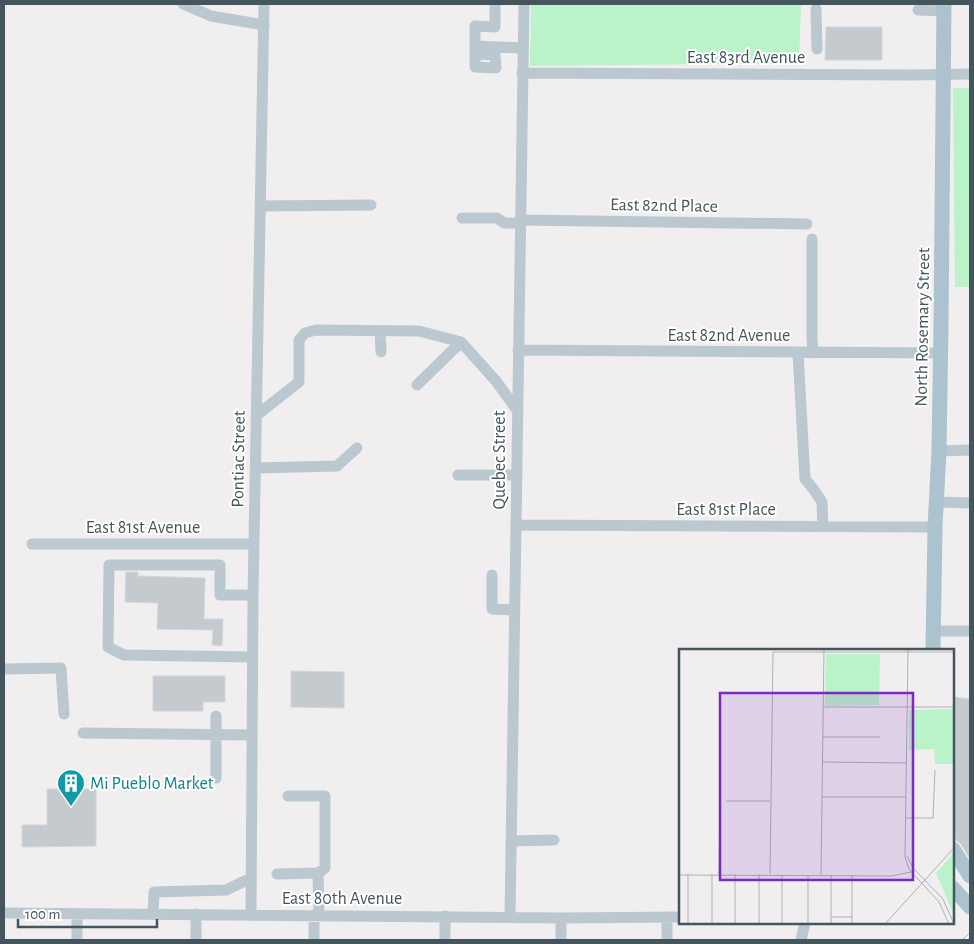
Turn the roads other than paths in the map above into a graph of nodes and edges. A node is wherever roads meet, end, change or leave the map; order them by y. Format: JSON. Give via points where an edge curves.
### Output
{"nodes":[{"id":1,"x":183,"y":4,"type":"edge"},
{"id":2,"x":264,"y":4,"type":"edge"},
{"id":3,"x":495,"y":4,"type":"edge"},
{"id":4,"x":524,"y":4,"type":"edge"},
{"id":5,"x":944,"y":7,"type":"edge"},
{"id":6,"x":816,"y":10,"type":"dead end"},
{"id":7,"x":918,"y":10,"type":"dead end"},
{"id":8,"x":264,"y":24,"type":"junction"},
{"id":9,"x":523,"y":48,"type":"junction"},
{"id":10,"x":817,"y":49,"type":"dead end"},
{"id":11,"x":522,"y":73,"type":"junction"},
{"id":12,"x":943,"y":74,"type":"junction"},
{"id":13,"x":970,"y":74,"type":"edge"},
{"id":14,"x":371,"y":205,"type":"dead end"},
{"id":15,"x":261,"y":206,"type":"junction"},
{"id":16,"x":462,"y":218,"type":"dead end"},
{"id":17,"x":521,"y":222,"type":"junction"},
{"id":18,"x":807,"y":224,"type":"dead end"},
{"id":19,"x":812,"y":239,"type":"dead end"},
{"id":20,"x":380,"y":331,"type":"junction"},
{"id":21,"x":461,"y":342,"type":"junction"},
{"id":22,"x":518,"y":350,"type":"junction"},
{"id":23,"x":381,"y":352,"type":"dead end"},
{"id":24,"x":798,"y":353,"type":"junction"},
{"id":25,"x":813,"y":353,"type":"junction"},
{"id":26,"x":940,"y":353,"type":"junction"},
{"id":27,"x":417,"y":385,"type":"dead end"},
{"id":28,"x":517,"y":410,"type":"junction"},
{"id":29,"x":257,"y":415,"type":"junction"},
{"id":30,"x":357,"y":448,"type":"dead end"},
{"id":31,"x":939,"y":450,"type":"junction"},
{"id":32,"x":970,"y":450,"type":"edge"},
{"id":33,"x":256,"y":468,"type":"junction"},
{"id":34,"x":458,"y":475,"type":"dead end"},
{"id":35,"x":517,"y":475,"type":"junction"},
{"id":36,"x":937,"y":502,"type":"junction"},
{"id":37,"x":970,"y":503,"type":"edge"},
{"id":38,"x":516,"y":525,"type":"junction"},
{"id":39,"x":823,"y":527,"type":"junction"},
{"id":40,"x":935,"y":527,"type":"junction"},
{"id":41,"x":32,"y":544,"type":"dead end"},
{"id":42,"x":254,"y":544,"type":"junction"},
{"id":43,"x":492,"y":574,"type":"dead end"},
{"id":44,"x":253,"y":595,"type":"junction"},
{"id":45,"x":514,"y":610,"type":"junction"},
{"id":46,"x":933,"y":631,"type":"junction"},
{"id":47,"x":970,"y":631,"type":"edge"},
{"id":48,"x":933,"y":649,"type":"edge"},
{"id":49,"x":252,"y":657,"type":"junction"},
{"id":50,"x":4,"y":668,"type":"edge"},
{"id":51,"x":64,"y":714,"type":"dead end"},
{"id":52,"x":216,"y":716,"type":"dead end"},
{"id":53,"x":83,"y":733,"type":"dead end"},
{"id":54,"x":216,"y":734,"type":"junction"},
{"id":55,"x":252,"y":735,"type":"junction"},
{"id":56,"x":216,"y":778,"type":"dead end"},
{"id":57,"x":288,"y":796,"type":"dead end"},
{"id":58,"x":554,"y":840,"type":"dead end"},
{"id":59,"x":511,"y":841,"type":"junction"},
{"id":60,"x":954,"y":851,"type":"edge"},
{"id":61,"x":318,"y":873,"type":"junction"},
{"id":62,"x":276,"y":874,"type":"dead end"},
{"id":63,"x":970,"y":876,"type":"edge"},
{"id":64,"x":251,"y":878,"type":"junction"},
{"id":65,"x":954,"y":890,"type":"edge"},
{"id":66,"x":962,"y":902,"type":"edge"},
{"id":67,"x":4,"y":913,"type":"edge"},
{"id":68,"x":77,"y":914,"type":"junction"},
{"id":69,"x":154,"y":914,"type":"junction"},
{"id":70,"x":196,"y":914,"type":"junction"},
{"id":71,"x":251,"y":915,"type":"junction"},
{"id":72,"x":317,"y":915,"type":"junction"},
{"id":73,"x":445,"y":916,"type":"junction"},
{"id":74,"x":510,"y":917,"type":"junction"},
{"id":75,"x":667,"y":917,"type":"junction"},
{"id":76,"x":679,"y":917,"type":"edge"},
{"id":77,"x":561,"y":918,"type":"junction"},
{"id":78,"x":805,"y":924,"type":"edge"},
{"id":79,"x":77,"y":940,"type":"edge"},
{"id":80,"x":196,"y":940,"type":"edge"},
{"id":81,"x":314,"y":940,"type":"edge"},
{"id":82,"x":445,"y":940,"type":"edge"},
{"id":83,"x":561,"y":940,"type":"edge"},
{"id":84,"x":667,"y":940,"type":"edge"},
{"id":85,"x":801,"y":940,"type":"edge"}],
"edges":[{"from":1,"to":8,"type":"street","via":[[211,16]]},
{"from":2,"to":8,"type":"street","name":"Pontiac Street"},
{"from":3,"to":9,"type":"street","via":[[494,27],[476,26],[475,50]]},
{"from":4,"to":9,"type":"street","name":"Quebec Street"},
{"from":5,"to":7,"type":"street"},
{"from":5,"to":12,"type":"main road","name":"North Rosemary Street"},
{"from":6,"to":10,"type":"street"},
{"from":8,"to":15,"type":"street","name":"Pontiac Street"},
{"from":9,"to":11,"type":"street","name":"Quebec Street"},
{"from":11,"to":12,"type":"street","name":"East 83rd Avenue"},
{"from":11,"to":17,"type":"street","name":"Quebec Street"},
{"from":12,"to":13,"type":"street","name":"East 83rd Avenue"},
{"from":12,"to":26,"type":"main road","name":"North Rosemary Street"},
{"from":14,"to":15,"type":"street"},
{"from":15,"to":29,"type":"street","name":"Pontiac Street"},
{"from":16,"to":17,"type":"street","name":"East 82nd Place"},
{"from":17,"to":18,"type":"street","name":"East 82nd Place"},
{"from":17,"to":22,"type":"street","name":"Quebec Street"},
{"from":19,"to":25,"type":"street"},
{"from":20,"to":21,"type":"street","via":[[419,331]]},
{"from":20,"to":23,"type":"street"},
{"from":20,"to":29,"type":"street","via":[[316,330],[305,333],[299,340],[299,382]]},
{"from":21,"to":27,"type":"street"},
{"from":21,"to":28,"type":"street"},
{"from":22,"to":24,"type":"street","name":"East 82nd Avenue"},
{"from":22,"to":28,"type":"street","name":"Quebec Street"},
{"from":24,"to":25,"type":"street","name":"East 82nd Avenue"},
{"from":24,"to":39,"type":"street","via":[[805,479],[822,502]]},
{"from":25,"to":26,"type":"street","name":"East 82nd Avenue"},
{"from":26,"to":31,"type":"main road","name":"North Rosemary Street"},
{"from":28,"to":35,"type":"street","name":"Quebec Street"},
{"from":29,"to":33,"type":"street","name":"Pontiac Street"},
{"from":30,"to":33,"type":"street","via":[[337,466]]},
{"from":31,"to":32,"type":"street"},
{"from":31,"to":36,"type":"main road","name":"North Rosemary Street"},
{"from":33,"to":42,"type":"street","name":"Pontiac Street"},
{"from":34,"to":35,"type":"street"},
{"from":35,"to":38,"type":"street","name":"Quebec Street"},
{"from":36,"to":37,"type":"street"},
{"from":36,"to":40,"type":"main road","name":"North Rosemary Street"},
{"from":38,"to":39,"type":"street","name":"East 81st Place"},
{"from":38,"to":45,"type":"street","name":"Quebec Street"},
{"from":39,"to":40,"type":"street","name":"East 81st Place"},
{"from":40,"to":46,"type":"main road","name":"North Rosemary Street"},
{"from":41,"to":42,"type":"street","name":"East 81st Avenue"},
{"from":42,"to":44,"type":"street","name":"Pontiac Street"},
{"from":43,"to":45,"type":"street","via":[[492,609]]},
{"from":44,"to":49,"type":"street","name":"Pontiac Street"},
{"from":44,"to":49,"type":"street","via":[[220,595],[220,565],[109,565],[108,647],[124,655]]},
{"from":45,"to":59,"type":"street","name":"Quebec Street"},
{"from":46,"to":47,"type":"street"},
{"from":46,"to":48,"type":"main road","name":"North Rosemary Street"},
{"from":49,"to":55,"type":"street","name":"Pontiac Street"},
{"from":50,"to":51,"type":"street","via":[[61,668]]},
{"from":52,"to":54,"type":"street"},
{"from":53,"to":54,"type":"street"},
{"from":54,"to":55,"type":"street"},
{"from":54,"to":56,"type":"street"},
{"from":55,"to":64,"type":"street","name":"Pontiac Street"},
{"from":57,"to":61,"type":"street","via":[[326,796],[325,868]]},
{"from":58,"to":59,"type":"street"},
{"from":59,"to":74,"type":"street","name":"Quebec Street"},
{"from":60,"to":63,"type":"main road"},
{"from":61,"to":62,"type":"street"},
{"from":61,"to":72,"type":"street"},
{"from":64,"to":69,"type":"street","via":[[226,890],[154,892]]},
{"from":64,"to":71,"type":"street","name":"Pontiac Street"},
{"from":65,"to":66,"type":"main road"},
{"from":67,"to":68,"type":"street","name":"East 80th Avenue"},
{"from":68,"to":69,"type":"street","name":"East 80th Avenue"},
{"from":68,"to":79,"type":"street"},
{"from":69,"to":70,"type":"street","name":"East 80th Avenue"},
{"from":70,"to":71,"type":"street","name":"East 80th Avenue"},
{"from":70,"to":80,"type":"street"},
{"from":71,"to":72,"type":"street","name":"East 80th Avenue"},
{"from":72,"to":73,"type":"street","name":"East 80th Avenue"},
{"from":72,"to":81,"type":"street"},
{"from":73,"to":74,"type":"street","name":"East 80th Avenue"},
{"from":73,"to":82,"type":"street"},
{"from":74,"to":77,"type":"street","name":"East 80th Avenue"},
{"from":75,"to":76,"type":"street","name":"East 80th Avenue"},
{"from":75,"to":77,"type":"street","name":"East 80th Avenue"},
{"from":75,"to":84,"type":"street"},
{"from":77,"to":83,"type":"street"},
{"from":78,"to":85,"type":"street"}]}
